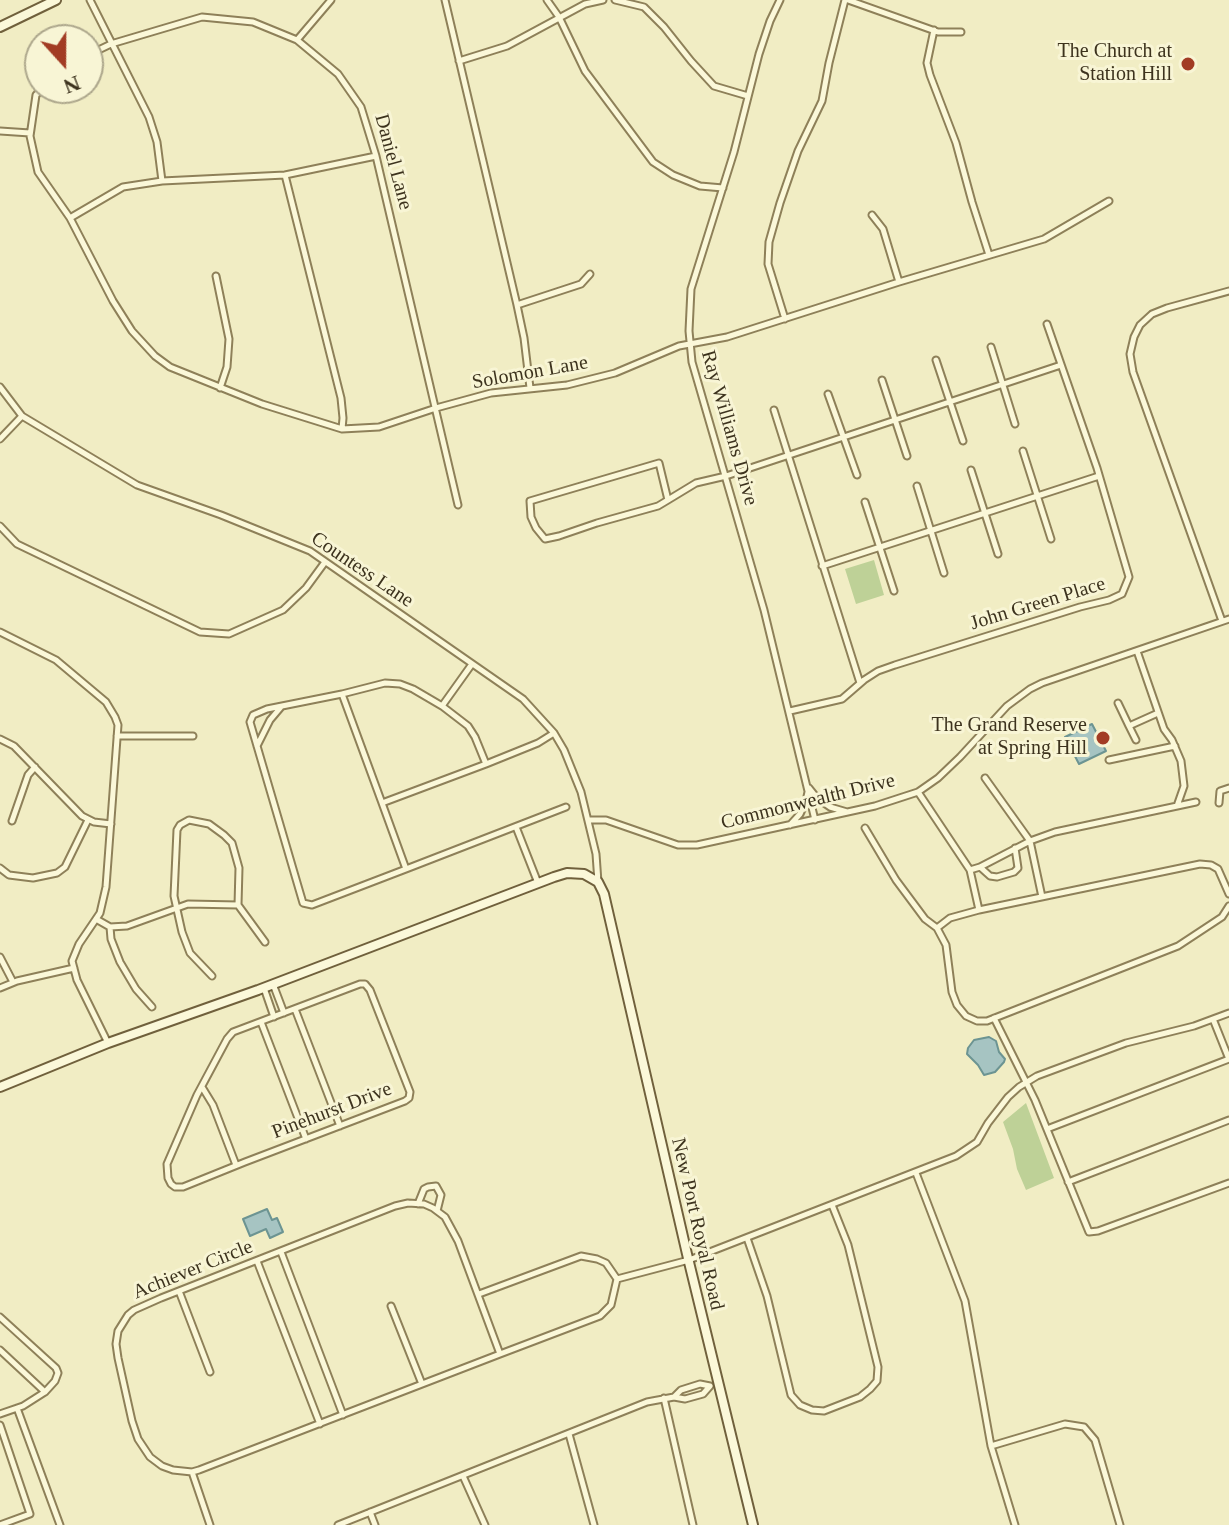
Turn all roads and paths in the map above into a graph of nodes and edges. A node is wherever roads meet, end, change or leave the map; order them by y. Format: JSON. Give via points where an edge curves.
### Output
{"nodes":[{"id":1,"x":56,"y":0,"type":"edge"},
{"id":2,"x":90,"y":0,"type":"edge"},
{"id":3,"x":331,"y":0,"type":"edge"},
{"id":4,"x":445,"y":0,"type":"edge"},
{"id":5,"x":547,"y":0,"type":"edge"},
{"id":6,"x":603,"y":0,"type":"edge"},
{"id":7,"x":615,"y":0,"type":"edge"},
{"id":8,"x":780,"y":0,"type":"edge"},
{"id":9,"x":846,"y":0,"type":"edge"},
{"id":10,"x":559,"y":17,"type":"junction"},
{"id":11,"x":0,"y":27,"type":"edge"},
{"id":12,"x":934,"y":30,"type":"junction"},
{"id":13,"x":961,"y":32,"type":"dead end"},
{"id":14,"x":297,"y":40,"type":"junction"},
{"id":15,"x":111,"y":44,"type":"junction"},
{"id":16,"x":104,"y":47,"type":"edge"},
{"id":17,"x":459,"y":61,"type":"junction"},
{"id":18,"x":748,"y":96,"type":"junction"},
{"id":19,"x":35,"y":104,"type":"edge"},
{"id":20,"x":0,"y":131,"type":"edge"},
{"id":21,"x":30,"y":133,"type":"junction"},
{"id":22,"x":376,"y":156,"type":"junction"},
{"id":23,"x":285,"y":175,"type":"junction"},
{"id":24,"x":162,"y":181,"type":"junction"},
{"id":25,"x":723,"y":188,"type":"junction"},
{"id":26,"x":1109,"y":201,"type":"dead end"},
{"id":27,"x":872,"y":215,"type":"dead end"},
{"id":28,"x":70,"y":218,"type":"junction"},
{"id":29,"x":989,"y":255,"type":"junction"},
{"id":30,"x":590,"y":274,"type":"dead end"},
{"id":31,"x":216,"y":276,"type":"dead end"},
{"id":32,"x":899,"y":282,"type":"junction"},
{"id":33,"x":1229,"y":291,"type":"edge"},
{"id":34,"x":517,"y":305,"type":"junction"},
{"id":35,"x":785,"y":319,"type":"junction"},
{"id":36,"x":1047,"y":324,"type":"dead end"},
{"id":37,"x":689,"y":344,"type":"junction"},
{"id":38,"x":991,"y":347,"type":"dead end"},
{"id":39,"x":936,"y":360,"type":"dead end"},
{"id":40,"x":1061,"y":365,"type":"junction"},
{"id":41,"x":882,"y":380,"type":"dead end"},
{"id":42,"x":1003,"y":385,"type":"junction"},
{"id":43,"x":0,"y":387,"type":"edge"},
{"id":44,"x":220,"y":388,"type":"junction"},
{"id":45,"x":530,"y":388,"type":"junction"},
{"id":46,"x":828,"y":394,"type":"dead end"},
{"id":47,"x":950,"y":402,"type":"junction"},
{"id":48,"x":436,"y":408,"type":"junction"},
{"id":49,"x":774,"y":410,"type":"dead end"},
{"id":50,"x":22,"y":416,"type":"junction"},
{"id":51,"x":895,"y":420,"type":"junction"},
{"id":52,"x":1015,"y":424,"type":"dead end"},
{"id":53,"x":342,"y":429,"type":"junction"},
{"id":54,"x":844,"y":437,"type":"junction"},
{"id":55,"x":0,"y":439,"type":"edge"},
{"id":56,"x":963,"y":441,"type":"dead end"},
{"id":57,"x":1023,"y":451,"type":"dead end"},
{"id":58,"x":788,"y":456,"type":"junction"},
{"id":59,"x":907,"y":456,"type":"dead end"},
{"id":60,"x":971,"y":470,"type":"dead end"},
{"id":61,"x":857,"y":475,"type":"dead end"},
{"id":62,"x":726,"y":476,"type":"junction"},
{"id":63,"x":1100,"y":476,"type":"junction"},
{"id":64,"x":917,"y":486,"type":"dead end"},
{"id":65,"x":1037,"y":496,"type":"junction"},
{"id":66,"x":668,"y":500,"type":"junction"},
{"id":67,"x":865,"y":502,"type":"dead end"},
{"id":68,"x":458,"y":505,"type":"dead end"},
{"id":69,"x":985,"y":514,"type":"junction"},
{"id":70,"x":0,"y":526,"type":"edge"},
{"id":71,"x":932,"y":531,"type":"junction"},
{"id":72,"x":1051,"y":539,"type":"dead end"},
{"id":73,"x":880,"y":547,"type":"junction"},
{"id":74,"x":998,"y":554,"type":"dead end"},
{"id":75,"x":325,"y":562,"type":"junction"},
{"id":76,"x":822,"y":566,"type":"junction"},
{"id":77,"x":944,"y":573,"type":"dead end"},
{"id":78,"x":894,"y":591,"type":"dead end"},
{"id":79,"x":1226,"y":620,"type":"edge"},
{"id":80,"x":0,"y":632,"type":"edge"},
{"id":81,"x":1137,"y":651,"type":"junction"},
{"id":82,"x":472,"y":664,"type":"junction"},
{"id":83,"x":860,"y":684,"type":"junction"},
{"id":84,"x":342,"y":694,"type":"junction"},
{"id":85,"x":1118,"y":703,"type":"dead end"},
{"id":86,"x":281,"y":706,"type":"junction"},
{"id":87,"x":442,"y":706,"type":"junction"},
{"id":88,"x":790,"y":711,"type":"junction"},
{"id":89,"x":1158,"y":713,"type":"junction"},
{"id":90,"x":1129,"y":726,"type":"junction"},
{"id":91,"x":554,"y":733,"type":"junction"},
{"id":92,"x":117,"y":736,"type":"junction"},
{"id":93,"x":193,"y":736,"type":"dead end"},
{"id":94,"x":0,"y":739,"type":"edge"},
{"id":95,"x":1136,"y":740,"type":"dead end"},
{"id":96,"x":1175,"y":746,"type":"junction"},
{"id":97,"x":256,"y":747,"type":"junction"},
{"id":98,"x":1109,"y":760,"type":"dead end"},
{"id":99,"x":486,"y":764,"type":"junction"},
{"id":100,"x":35,"y":767,"type":"junction"},
{"id":101,"x":985,"y":778,"type":"dead end"},
{"id":102,"x":808,"y":787,"type":"junction"},
{"id":103,"x":1229,"y":788,"type":"edge"},
{"id":104,"x":918,"y":792,"type":"junction"},
{"id":105,"x":1196,"y":802,"type":"dead end"},
{"id":106,"x":382,"y":803,"type":"junction"},
{"id":107,"x":1219,"y":803,"type":"dead end"},
{"id":108,"x":1177,"y":806,"type":"junction"},
{"id":109,"x":566,"y":807,"type":"dead end"},
{"id":110,"x":848,"y":812,"type":"junction"},
{"id":111,"x":88,"y":820,"type":"junction"},
{"id":112,"x":588,"y":820,"type":"junction"},
{"id":113,"x":815,"y":820,"type":"junction"},
{"id":114,"x":12,"y":821,"type":"dead end"},
{"id":115,"x":111,"y":824,"type":"junction"},
{"id":116,"x":790,"y":825,"type":"junction"},
{"id":117,"x":516,"y":827,"type":"junction"},
{"id":118,"x":865,"y":828,"type":"dead end"},
{"id":119,"x":1030,"y":841,"type":"junction"},
{"id":120,"x":1015,"y":848,"type":"junction"},
{"id":121,"x":980,"y":867,"type":"junction"},
{"id":122,"x":0,"y":868,"type":"edge"},
{"id":123,"x":406,"y":869,"type":"junction"},
{"id":124,"x":970,"y":870,"type":"junction"},
{"id":125,"x":598,"y":882,"type":"junction"},
{"id":126,"x":538,"y":883,"type":"junction"},
{"id":127,"x":1229,"y":894,"type":"edge"},
{"id":128,"x":1042,"y":897,"type":"junction"},
{"id":129,"x":238,"y":905,"type":"junction"},
{"id":130,"x":1229,"y":906,"type":"edge"},
{"id":131,"x":176,"y":907,"type":"junction"},
{"id":132,"x":979,"y":910,"type":"junction"},
{"id":133,"x":96,"y":919,"type":"junction"},
{"id":134,"x":110,"y":927,"type":"junction"},
{"id":135,"x":937,"y":928,"type":"junction"},
{"id":136,"x":265,"y":942,"type":"dead end"},
{"id":137,"x":0,"y":957,"type":"edge"},
{"id":138,"x":74,"y":968,"type":"junction"},
{"id":139,"x":212,"y":976,"type":"dead end"},
{"id":140,"x":13,"y":982,"type":"junction"},
{"id":141,"x":268,"y":986,"type":"junction"},
{"id":142,"x":0,"y":988,"type":"edge"},
{"id":143,"x":152,"y":1007,"type":"dead end"},
{"id":144,"x":295,"y":1009,"type":"junction"},
{"id":145,"x":284,"y":1013,"type":"junction"},
{"id":146,"x":1229,"y":1013,"type":"edge"},
{"id":147,"x":274,"y":1017,"type":"junction"},
{"id":148,"x":994,"y":1018,"type":"junction"},
{"id":149,"x":1213,"y":1019,"type":"junction"},
{"id":150,"x":261,"y":1022,"type":"junction"},
{"id":151,"x":108,"y":1043,"type":"junction"},
{"id":152,"x":1229,"y":1059,"type":"edge"},
{"id":153,"x":1026,"y":1083,"type":"junction"},
{"id":154,"x":201,"y":1086,"type":"junction"},
{"id":155,"x":0,"y":1087,"type":"edge"},
{"id":156,"x":1229,"y":1120,"type":"edge"},
{"id":157,"x":340,"y":1126,"type":"junction"},
{"id":158,"x":1047,"y":1129,"type":"junction"},
{"id":159,"x":306,"y":1139,"type":"junction"},
{"id":160,"x":236,"y":1165,"type":"junction"},
{"id":161,"x":916,"y":1173,"type":"junction"},
{"id":162,"x":1068,"y":1182,"type":"junction"},
{"id":163,"x":1229,"y":1183,"type":"edge"},
{"id":164,"x":418,"y":1204,"type":"junction"},
{"id":165,"x":832,"y":1205,"type":"junction"},
{"id":166,"x":437,"y":1211,"type":"junction"},
{"id":167,"x":747,"y":1238,"type":"junction"},
{"id":168,"x":281,"y":1252,"type":"junction"},
{"id":169,"x":689,"y":1260,"type":"junction"},
{"id":170,"x":257,"y":1261,"type":"junction"},
{"id":171,"x":617,"y":1279,"type":"junction"},
{"id":172,"x":179,"y":1291,"type":"junction"},
{"id":173,"x":478,"y":1295,"type":"junction"},
{"id":174,"x":391,"y":1306,"type":"dead end"},
{"id":175,"x":0,"y":1317,"type":"edge"},
{"id":176,"x":0,"y":1350,"type":"edge"},
{"id":177,"x":500,"y":1354,"type":"junction"},
{"id":178,"x":210,"y":1372,"type":"dead end"},
{"id":179,"x":422,"y":1384,"type":"junction"},
{"id":180,"x":715,"y":1385,"type":"junction"},
{"id":181,"x":45,"y":1392,"type":"junction"},
{"id":182,"x":664,"y":1398,"type":"junction"},
{"id":183,"x":17,"y":1408,"type":"junction"},
{"id":184,"x":0,"y":1414,"type":"edge"},
{"id":185,"x":343,"y":1415,"type":"junction"},
{"id":186,"x":320,"y":1424,"type":"junction"},
{"id":187,"x":0,"y":1425,"type":"edge"},
{"id":188,"x":569,"y":1434,"type":"junction"},
{"id":189,"x":991,"y":1446,"type":"junction"},
{"id":190,"x":192,"y":1472,"type":"junction"},
{"id":191,"x":463,"y":1476,"type":"junction"},
{"id":192,"x":370,"y":1512,"type":"junction"},
{"id":193,"x":0,"y":1525,"type":"edge"},
{"id":194,"x":60,"y":1525,"type":"edge"},
{"id":195,"x":210,"y":1525,"type":"edge"},
{"id":196,"x":338,"y":1525,"type":"edge"},
{"id":197,"x":375,"y":1525,"type":"edge"},
{"id":198,"x":485,"y":1525,"type":"edge"},
{"id":199,"x":594,"y":1525,"type":"edge"},
{"id":200,"x":693,"y":1525,"type":"edge"},
{"id":201,"x":753,"y":1525,"type":"edge"},
{"id":202,"x":1015,"y":1525,"type":"edge"},
{"id":203,"x":1120,"y":1525,"type":"edge"}],
"edges":[{"from":1,"to":11,"type":"main road"},
{"from":2,"to":15,"type":"street"},
{"from":3,"to":14,"type":"street"},
{"from":4,"to":17,"type":"street"},
{"from":5,"to":10,"type":"street"},
{"from":6,"to":10,"type":"street"},
{"from":7,"to":18,"type":"street","via":[[644,7],[714,86]]},
{"from":8,"to":18,"type":"street","name":"Ray Williams Drive"},
{"from":9,"to":12,"type":"street"},
{"from":9,"to":35,"type":"street","via":[[822,101],[793,164],[769,242],[768,264]]},
{"from":10,"to":17,"type":"street","via":[[507,46]]},
{"from":10,"to":25,"type":"street","via":[[585,71],[653,162],[700,186]]},
{"from":12,"to":13,"type":"street"},
{"from":12,"to":29,"type":"street","via":[[927,63]]},
{"from":14,"to":15,"type":"street","name":"Daniel Lane","via":[[253,22],[202,17]]},
{"from":14,"to":22,"type":"street","name":"Daniel Lane","via":[[338,74],[361,107]]},
{"from":15,"to":16,"type":"street"},
{"from":15,"to":24,"type":"street","via":[[149,117]]},
{"from":17,"to":34,"type":"street"},
{"from":18,"to":25,"type":"street","name":"Ray Williams Drive"},
{"from":19,"to":21,"type":"street","name":"Solomon Lane"},
{"from":20,"to":21,"type":"street"},
{"from":21,"to":28,"type":"street","name":"Solomon Lane","via":[[38,172]]},
{"from":22,"to":23,"type":"street"},
{"from":22,"to":48,"type":"street","name":"Daniel Lane"},
{"from":23,"to":24,"type":"street"},
{"from":23,"to":53,"type":"street","via":[[341,398]]},
{"from":24,"to":28,"type":"street","via":[[123,187]]},
{"from":25,"to":37,"type":"street","name":"Ray Williams Drive","via":[[691,289]]},
{"from":26,"to":29,"type":"street","name":"Solomon Lane","via":[[1044,239]]},
{"from":27,"to":32,"type":"street","via":[[883,229]]},
{"from":28,"to":44,"type":"street","name":"Solomon Lane","via":[[132,331],[170,367]]},
{"from":29,"to":32,"type":"street","name":"Solomon Lane"},
{"from":30,"to":34,"type":"street","via":[[581,284]]},
{"from":31,"to":44,"type":"street","via":[[229,339]]},
{"from":32,"to":35,"type":"street","name":"Solomon Lane"},
{"from":33,"to":79,"type":"street","via":[[1152,314],[1140,325],[1130,354]]},
{"from":34,"to":45,"type":"street"},
{"from":35,"to":37,"type":"street","name":"Solomon Lane"},
{"from":36,"to":40,"type":"street","name":"John Green Place"},
{"from":37,"to":45,"type":"street","name":"Solomon Lane","via":[[615,373]]},
{"from":37,"to":62,"type":"street","name":"Ray Williams Drive"},
{"from":38,"to":42,"type":"street"},
{"from":39,"to":47,"type":"street"},
{"from":40,"to":42,"type":"street"},
{"from":40,"to":63,"type":"street","name":"John Green Place"},
{"from":41,"to":51,"type":"street"},
{"from":42,"to":47,"type":"street"},
{"from":42,"to":52,"type":"street"},
{"from":43,"to":50,"type":"street","name":"Countess Lane"},
{"from":44,"to":53,"type":"street","name":"Solomon Lane"},
{"from":45,"to":48,"type":"street","name":"Solomon Lane"},
{"from":46,"to":54,"type":"street"},
{"from":47,"to":51,"type":"street"},
{"from":47,"to":56,"type":"street"},
{"from":48,"to":53,"type":"street","name":"Solomon Lane","via":[[379,427]]},
{"from":48,"to":68,"type":"street","name":"Daniel Lane"},
{"from":49,"to":58,"type":"street"},
{"from":50,"to":55,"type":"street"},
{"from":50,"to":75,"type":"street","name":"Countess Lane","via":[[137,485],[310,551]]},
{"from":51,"to":54,"type":"street"},
{"from":51,"to":59,"type":"street"},
{"from":54,"to":58,"type":"street"},
{"from":54,"to":61,"type":"street"},
{"from":57,"to":65,"type":"street"},
{"from":58,"to":62,"type":"street"},
{"from":58,"to":76,"type":"street"},
{"from":60,"to":69,"type":"street"},
{"from":62,"to":66,"type":"street","via":[[696,483]]},
{"from":62,"to":88,"type":"street","name":"Ray Williams Drive"},
{"from":63,"to":65,"type":"street"},
{"from":63,"to":83,"type":"street","name":"John Green Place","via":[[1129,577],[1122,594],[895,665]]},
{"from":64,"to":71,"type":"street"},
{"from":65,"to":69,"type":"street"},
{"from":65,"to":72,"type":"street"},
{"from":66,"to":66,"type":"street","via":[[545,539],[531,517],[530,501],[659,463]]},
{"from":67,"to":73,"type":"street"},
{"from":69,"to":71,"type":"street"},
{"from":69,"to":74,"type":"street"},
{"from":70,"to":75,"type":"street","via":[[17,544],[200,632],[229,634],[283,610]]},
{"from":71,"to":73,"type":"street"},
{"from":71,"to":77,"type":"street"},
{"from":73,"to":76,"type":"street"},
{"from":73,"to":78,"type":"street"},
{"from":75,"to":82,"type":"street","name":"Countess Lane"},
{"from":76,"to":83,"type":"street"},
{"from":79,"to":81,"type":"street","name":"Commonwealth Drive"},
{"from":80,"to":92,"type":"street","via":[[56,660],[106,702],[118,725]]},
{"from":81,"to":89,"type":"street"},
{"from":81,"to":104,"type":"street","name":"Commonwealth Drive","via":[[1030,689]]},
{"from":82,"to":87,"type":"street"},
{"from":82,"to":91,"type":"street","name":"Countess Lane","via":[[523,699]]},
{"from":83,"to":88,"type":"street","name":"John Green Place","via":[[842,699]]},
{"from":84,"to":86,"type":"street"},
{"from":84,"to":87,"type":"street","via":[[400,684]]},
{"from":84,"to":106,"type":"street"},
{"from":85,"to":90,"type":"street"},
{"from":86,"to":97,"type":"street"},
{"from":86,"to":97,"type":"street","via":[[253,715]]},
{"from":87,"to":99,"type":"street","via":[[468,726]]},
{"from":88,"to":102,"type":"street","name":"Ray Williams Drive"},
{"from":89,"to":90,"type":"street"},
{"from":89,"to":96,"type":"street"},
{"from":90,"to":95,"type":"street"},
{"from":91,"to":99,"type":"street"},
{"from":91,"to":112,"type":"street","name":"Countess Lane"},
{"from":92,"to":93,"type":"street"},
{"from":92,"to":115,"type":"street"},
{"from":94,"to":100,"type":"street"},
{"from":96,"to":98,"type":"street"},
{"from":96,"to":108,"type":"street","via":[[1184,774]]},
{"from":97,"to":123,"type":"street","via":[[303,903],[312,905]]},
{"from":99,"to":106,"type":"street"},
{"from":100,"to":111,"type":"street"},
{"from":100,"to":114,"type":"street"},
{"from":101,"to":119,"type":"street"},
{"from":102,"to":110,"type":"street","via":[[830,807]]},
{"from":102,"to":113,"type":"street","name":"Ray Williams Drive"},
{"from":102,"to":116,"type":"street","via":[[800,814]]},
{"from":103,"to":107,"type":"street","via":[[1220,791]]},
{"from":104,"to":110,"type":"street","name":"Commonwealth Drive"},
{"from":104,"to":124,"type":"street"},
{"from":105,"to":108,"type":"street"},
{"from":106,"to":123,"type":"street"},
{"from":108,"to":119,"type":"street"},
{"from":109,"to":117,"type":"street"},
{"from":110,"to":113,"type":"street","name":"Commonwealth Drive"},
{"from":111,"to":115,"type":"street"},
{"from":111,"to":122,"type":"street","via":[[57,873],[33,878],[9,875]]},
{"from":112,"to":116,"type":"street","name":"Commonwealth Drive","via":[[606,820],[678,845]]},
{"from":112,"to":125,"type":"street","name":"Countess Lane"},
{"from":113,"to":116,"type":"street","name":"Commonwealth Drive"},
{"from":115,"to":133,"type":"street","via":[[106,887]]},
{"from":117,"to":123,"type":"street"},
{"from":117,"to":126,"type":"street"},
{"from":118,"to":135,"type":"street","via":[[896,880]]},
{"from":119,"to":120,"type":"street"},
{"from":119,"to":128,"type":"street"},
{"from":120,"to":121,"type":"street"},
{"from":120,"to":121,"type":"street","via":[[1014,872],[990,876]]},
{"from":121,"to":124,"type":"street"},
{"from":124,"to":132,"type":"street"},
{"from":125,"to":126,"type":"main road","via":[[573,873]]},
{"from":125,"to":169,"type":"main road","name":"New Port Royal Road"},
{"from":126,"to":141,"type":"main road"},
{"from":127,"to":128,"type":"street","via":[[1218,869],[1200,864]]},
{"from":128,"to":132,"type":"street"},
{"from":129,"to":131,"type":"street"},
{"from":129,"to":131,"type":"street","via":[[239,868],[232,843],[209,824],[189,820],[177,830]]},
{"from":129,"to":136,"type":"street"},
{"from":130,"to":148,"type":"street","via":[[1222,917],[1178,946]]},
{"from":131,"to":134,"type":"street"},
{"from":131,"to":139,"type":"street","via":[[190,953]]},
{"from":132,"to":135,"type":"street","via":[[950,918]]},
{"from":133,"to":134,"type":"street"},
{"from":133,"to":138,"type":"street","via":[[74,953]]},
{"from":134,"to":143,"type":"street","via":[[120,962]]},
{"from":135,"to":148,"type":"street","via":[[946,945],[957,1005],[977,1021]]},
{"from":137,"to":140,"type":"street"},
{"from":138,"to":140,"type":"street"},
{"from":138,"to":151,"type":"street"},
{"from":140,"to":142,"type":"street"},
{"from":141,"to":145,"type":"street"},
{"from":141,"to":147,"type":"street"},
{"from":141,"to":151,"type":"main road"},
{"from":144,"to":145,"type":"street","name":"Pinehurst Drive"},
{"from":144,"to":157,"type":"street"},
{"from":144,"to":157,"type":"street","name":"Pinehurst Drive","via":[[365,984],[410,1092],[405,1101]]},
{"from":145,"to":147,"type":"street","name":"Pinehurst Drive"},
{"from":146,"to":149,"type":"street"},
{"from":147,"to":150,"type":"street","name":"Pinehurst Drive"},
{"from":148,"to":153,"type":"street"},
{"from":149,"to":152,"type":"street"},
{"from":149,"to":153,"type":"street","via":[[1126,1043]]},
{"from":150,"to":154,"type":"street","name":"Pinehurst Drive","via":[[233,1032]]},
{"from":150,"to":159,"type":"street"},
{"from":151,"to":155,"type":"main road"},
{"from":152,"to":158,"type":"street"},
{"from":153,"to":158,"type":"street"},
{"from":153,"to":161,"type":"street","via":[[1008,1097],[977,1142]]},
{"from":154,"to":160,"type":"street"},
{"from":154,"to":160,"type":"street","name":"Pinehurst Drive","via":[[167,1164],[168,1178],[175,1187],[183,1187]]},
{"from":156,"to":162,"type":"street"},
{"from":157,"to":159,"type":"street","name":"Pinehurst Drive"},
{"from":158,"to":162,"type":"street"},
{"from":159,"to":160,"type":"street","name":"Pinehurst Drive"},
{"from":161,"to":165,"type":"street"},
{"from":161,"to":189,"type":"street","via":[[965,1301]]},
{"from":162,"to":163,"type":"street","via":[[1089,1232]]},
{"from":164,"to":166,"type":"street"},
{"from":164,"to":166,"type":"street","name":"Achiever Circle","via":[[424,1189],[436,1186],[441,1195]]},
{"from":164,"to":168,"type":"street","name":"Achiever Circle","via":[[395,1206]]},
{"from":165,"to":167,"type":"street"},
{"from":165,"to":167,"type":"street","via":[[848,1245],[878,1367],[870,1389],[824,1411],[800,1405],[791,1395]]},
{"from":166,"to":173,"type":"street","via":[[458,1241]]},
{"from":167,"to":169,"type":"street"},
{"from":168,"to":170,"type":"street","name":"Achiever Circle"},
{"from":168,"to":185,"type":"street"},
{"from":169,"to":171,"type":"street"},
{"from":169,"to":180,"type":"main road","name":"New Port Royal Road"},
{"from":170,"to":172,"type":"street","name":"Achiever Circle"},
{"from":170,"to":186,"type":"street"},
{"from":171,"to":173,"type":"street","via":[[606,1263],[581,1256]]},
{"from":171,"to":177,"type":"street","via":[[611,1305],[600,1316]]},
{"from":172,"to":178,"type":"street"},
{"from":172,"to":190,"type":"street","name":"Achiever Circle","via":[[128,1315],[116,1344],[142,1447],[162,1466]]},
{"from":173,"to":177,"type":"street"},
{"from":174,"to":179,"type":"street"},
{"from":175,"to":181,"type":"street","via":[[56,1368],[55,1381]]},
{"from":176,"to":181,"type":"street"},
{"from":177,"to":179,"type":"street"},
{"from":179,"to":185,"type":"street"},
{"from":180,"to":182,"type":"street","via":[[685,1399]]},
{"from":180,"to":201,"type":"main road","name":"New Port Royal Road"},
{"from":181,"to":183,"type":"street"},
{"from":182,"to":188,"type":"street"},
{"from":182,"to":200,"type":"street"},
{"from":183,"to":184,"type":"street"},
{"from":183,"to":194,"type":"street"},
{"from":185,"to":186,"type":"street"},
{"from":186,"to":190,"type":"street"},
{"from":187,"to":193,"type":"street","via":[[30,1514]]},
{"from":188,"to":191,"type":"street"},
{"from":188,"to":199,"type":"street"},
{"from":189,"to":202,"type":"street"},
{"from":189,"to":203,"type":"street","via":[[1065,1424],[1084,1427],[1095,1440]]},
{"from":190,"to":195,"type":"street"},
{"from":191,"to":192,"type":"street"},
{"from":191,"to":198,"type":"street"},
{"from":192,"to":196,"type":"street"},
{"from":192,"to":197,"type":"street"}]}
